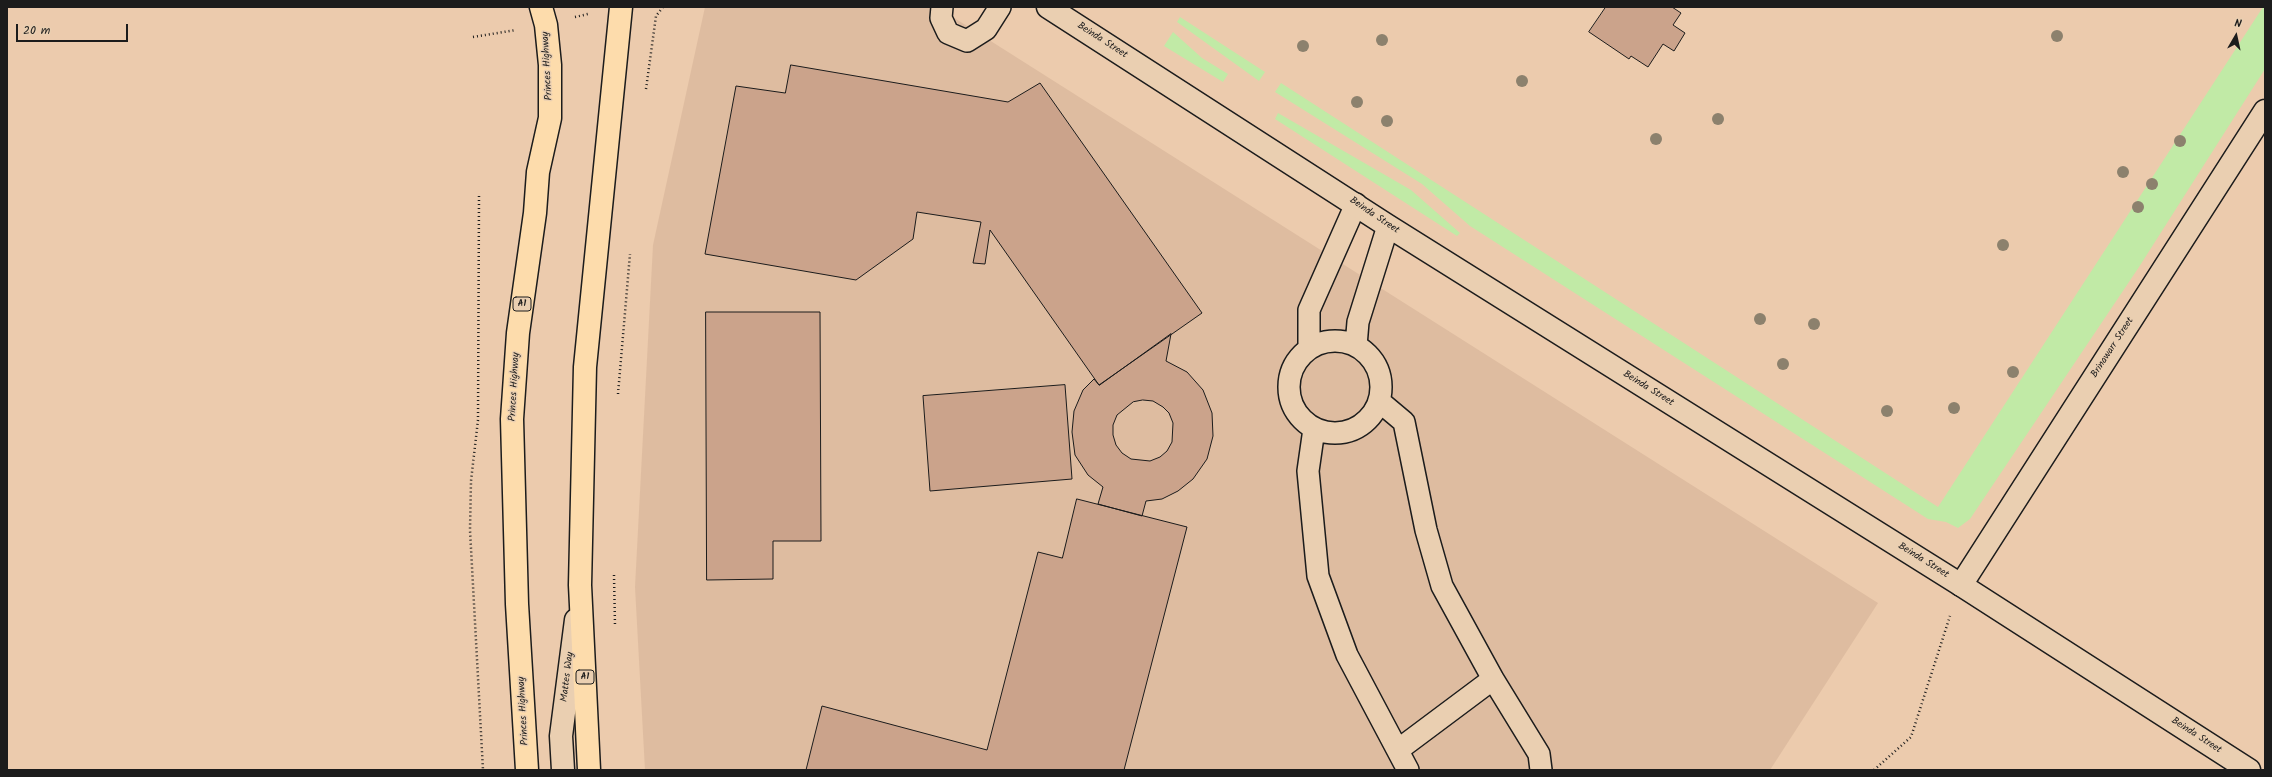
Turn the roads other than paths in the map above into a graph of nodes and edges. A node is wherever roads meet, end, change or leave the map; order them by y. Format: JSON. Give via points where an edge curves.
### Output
{"nodes":[{"id":1,"x":541,"y":7,"type":"edge"},
{"id":2,"x":621,"y":7,"type":"edge"},
{"id":3,"x":942,"y":7,"type":"edge"},
{"id":4,"x":1000,"y":7,"type":"edge"},
{"id":5,"x":1048,"y":7,"type":"edge"},
{"id":6,"x":2265,"y":111,"type":"edge"},
{"id":7,"x":1356,"y":204,"type":"junction"},
{"id":8,"x":1388,"y":226,"type":"junction"},
{"id":9,"x":1356,"y":346,"type":"junction"},
{"id":10,"x":1309,"y":349,"type":"junction"},
{"id":11,"x":1379,"y":401,"type":"junction"},
{"id":12,"x":1314,"y":429,"type":"junction"},
{"id":13,"x":580,"y":585,"type":"junction"},
{"id":14,"x":1961,"y":585,"type":"junction"},
{"id":15,"x":1493,"y":679,"type":"junction"},
{"id":16,"x":1398,"y":750,"type":"junction"},
{"id":17,"x":527,"y":770,"type":"edge"},
{"id":18,"x":563,"y":770,"type":"edge"},
{"id":19,"x":589,"y":770,"type":"edge"},
{"id":20,"x":1408,"y":770,"type":"edge"},
{"id":21,"x":1541,"y":770,"type":"edge"},
{"id":22,"x":2249,"y":770,"type":"edge"}],
"edges":[{"from":1,"to":17,"type":"highway","name":"Princes Highway","number":"A1","via":[[546,25],[550,65],[550,118],[538,172],[535,213],[518,333],[512,419],[517,604]]},
{"from":2,"to":13,"type":"highway","number":"A1","via":[[585,367]]},
{"from":3,"to":4,"type":"lane","via":[[941,18],[948,33],[967,41],[986,29]]},
{"from":5,"to":7,"type":"street","name":"Beinda Street"},
{"from":6,"to":14,"type":"street","name":"Brinawarr Street"},
{"from":7,"to":8,"type":"street","name":"Beinda Street"},
{"from":7,"to":10,"type":"lane","via":[[1309,310]]},
{"from":8,"to":9,"type":"lane","via":[[1358,322]]},
{"from":8,"to":14,"type":"street","name":"Beinda Street"},
{"from":9,"to":10,"type":"lane","via":[[1332,341]]},
{"from":9,"to":11,"type":"lane","via":[[1368,356],[1377,369],[1381,385]]},
{"from":10,"to":12,"type":"lane","via":[[1297,360],[1290,374],[1288,391],[1292,406],[1301,419]]},
{"from":11,"to":12,"type":"lane","via":[[1372,415],[1356,428],[1346,432],[1329,433]]},
{"from":11,"to":15,"type":"lane","via":[[1404,422],[1424,523],[1442,586]]},
{"from":12,"to":16,"type":"lane","via":[[1308,471],[1318,576],[1347,655]]},
{"from":13,"to":18,"type":"street","name":"Mattes Way","via":[[561,736]]},
{"from":13,"to":19,"type":"highway","number":"A1"},
{"from":14,"to":22,"type":"street","name":"Beinda Street"},
{"from":15,"to":16,"type":"lane"},
{"from":15,"to":21,"type":"lane","via":[[1539,754]]},
{"from":16,"to":20,"type":"lane"}]}
